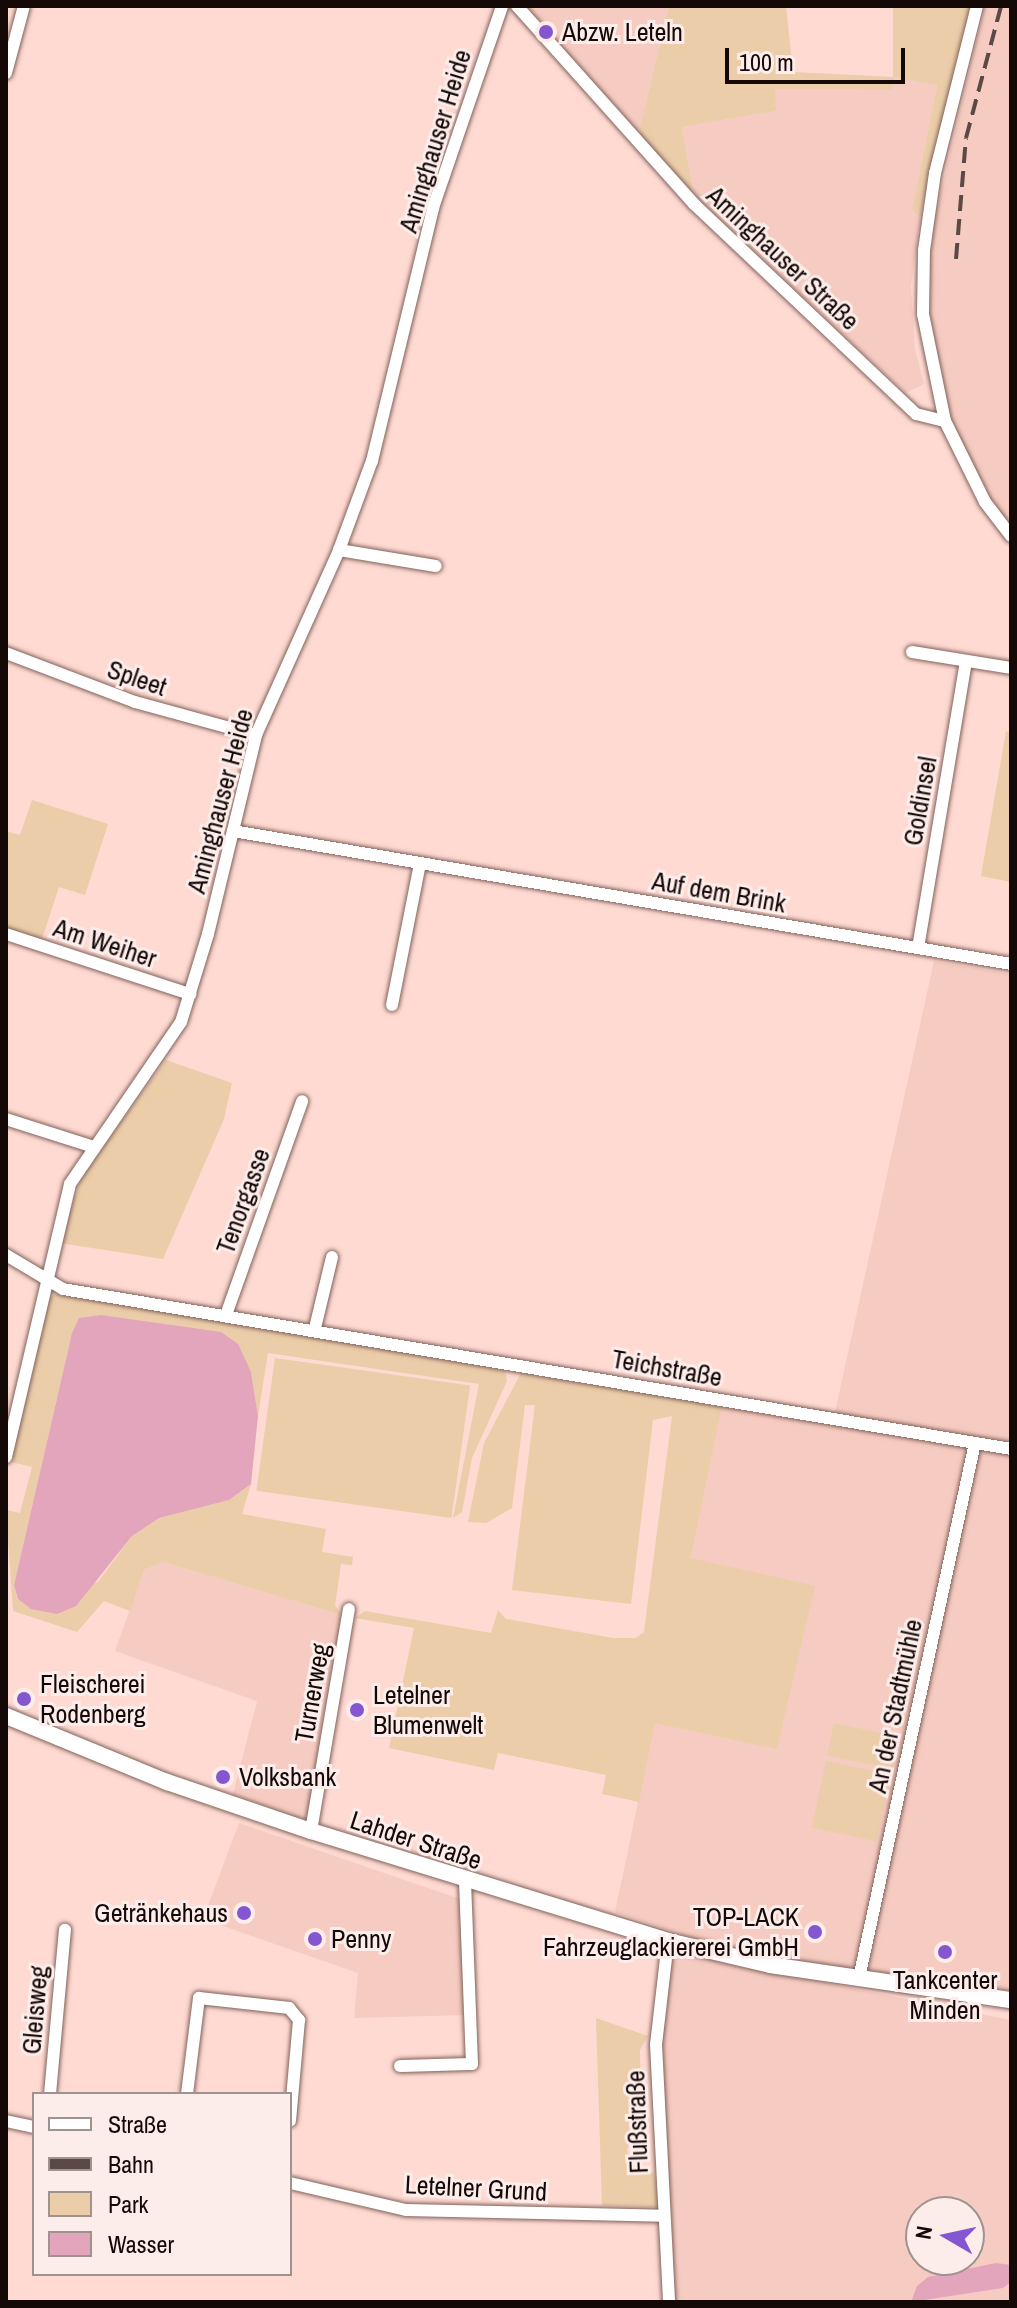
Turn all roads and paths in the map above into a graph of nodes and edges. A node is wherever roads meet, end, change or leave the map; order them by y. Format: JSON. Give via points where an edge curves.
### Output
{"nodes":[{"id":1,"x":24,"y":6,"type":"edge"},
{"id":2,"x":502,"y":6,"type":"edge"},
{"id":3,"x":517,"y":6,"type":"edge"},
{"id":4,"x":977,"y":6,"type":"edge"},
{"id":5,"x":6,"y":73,"type":"edge"},
{"id":6,"x":945,"y":421,"type":"junction"},
{"id":7,"x":1011,"y":536,"type":"edge"},
{"id":8,"x":339,"y":550,"type":"junction"},
{"id":9,"x":436,"y":566,"type":"dead end"},
{"id":10,"x":912,"y":652,"type":"dead end"},
{"id":11,"x":6,"y":653,"type":"edge"},
{"id":12,"x":966,"y":662,"type":"junction"},
{"id":13,"x":1011,"y":668,"type":"edge"},
{"id":14,"x":256,"y":735,"type":"junction"},
{"id":15,"x":233,"y":831,"type":"junction"},
{"id":16,"x":420,"y":864,"type":"junction"},
{"id":17,"x":6,"y":934,"type":"edge"},
{"id":18,"x":918,"y":948,"type":"junction"},
{"id":19,"x":1011,"y":964,"type":"edge"},
{"id":20,"x":190,"y":994,"type":"junction"},
{"id":21,"x":392,"y":1005,"type":"dead end"},
{"id":22,"x":302,"y":1101,"type":"dead end"},
{"id":23,"x":6,"y":1119,"type":"edge"},
{"id":24,"x":94,"y":1147,"type":"junction"},
{"id":25,"x":6,"y":1255,"type":"edge"},
{"id":26,"x":332,"y":1257,"type":"dead end"},
{"id":27,"x":47,"y":1283,"type":"junction"},
{"id":28,"x":226,"y":1315,"type":"junction"},
{"id":29,"x":315,"y":1328,"type":"junction"},
{"id":30,"x":975,"y":1443,"type":"junction"},
{"id":31,"x":1011,"y":1449,"type":"edge"},
{"id":32,"x":6,"y":1457,"type":"edge"},
{"id":33,"x":349,"y":1609,"type":"dead end"},
{"id":34,"x":6,"y":1716,"type":"edge"},
{"id":35,"x":311,"y":1831,"type":"junction"},
{"id":36,"x":465,"y":1881,"type":"junction"},
{"id":37,"x":65,"y":1930,"type":"dead end"},
{"id":38,"x":668,"y":1941,"type":"junction"},
{"id":39,"x":859,"y":1978,"type":"junction"},
{"id":40,"x":1011,"y":2000,"type":"edge"},
{"id":41,"x":400,"y":2066,"type":"dead end"},
{"id":42,"x":50,"y":2092,"type":"edge"},
{"id":43,"x":187,"y":2092,"type":"edge"},
{"id":44,"x":292,"y":2099,"type":"edge"},
{"id":45,"x":6,"y":2121,"type":"edge"},
{"id":46,"x":32,"y":2127,"type":"edge"},
{"id":47,"x":292,"y":2183,"type":"edge"},
{"id":48,"x":663,"y":2216,"type":"junction"},
{"id":49,"x":669,"y":2302,"type":"edge"}],
"edges":[{"from":1,"to":5,"type":"street"},
{"from":2,"to":8,"type":"street","name":"Aminghauser Heide","via":[[433,208],[391,394]]},
{"from":3,"to":6,"type":"street","name":"Aminghauser Straße","via":[[694,204],[916,414]]},
{"from":4,"to":6,"type":"street","via":[[946,121],[924,250],[925,336]]},
{"from":6,"to":7,"type":"street","via":[[985,502]]},
{"from":8,"to":9,"type":"street"},
{"from":8,"to":14,"type":"street","name":"Aminghauser Heide"},
{"from":10,"to":12,"type":"street"},
{"from":11,"to":14,"type":"street","name":"Spleet","via":[[135,702]]},
{"from":12,"to":13,"type":"street"},
{"from":12,"to":18,"type":"street","name":"Goldinsel"},
{"from":14,"to":15,"type":"street","name":"Aminghauser Heide"},
{"from":15,"to":16,"type":"street","name":"Auf dem Brink"},
{"from":15,"to":20,"type":"street","name":"Aminghauser Heide"},
{"from":16,"to":18,"type":"street","name":"Auf dem Brink"},
{"from":16,"to":21,"type":"street"},
{"from":17,"to":20,"type":"street","name":"Am Weiher"},
{"from":18,"to":19,"type":"street","name":"Auf dem Brink"},
{"from":20,"to":24,"type":"street","name":"Aminghauser Heide","via":[[168,1048]]},
{"from":22,"to":28,"type":"street","name":"Tenorgasse"},
{"from":23,"to":24,"type":"street"},
{"from":24,"to":27,"type":"street","name":"Aminghauser Heide","via":[[70,1184]]},
{"from":25,"to":27,"type":"street","name":"Teichstraße"},
{"from":26,"to":29,"type":"street"},
{"from":27,"to":28,"type":"street","name":"Teichstraße"},
{"from":27,"to":32,"type":"street","name":"Aminghauser Heide"},
{"from":28,"to":29,"type":"street","name":"Teichstraße"},
{"from":29,"to":30,"type":"street","name":"Teichstraße"},
{"from":30,"to":31,"type":"street","name":"Teichstraße"},
{"from":30,"to":39,"type":"street","name":"An der Stadtmühle"},
{"from":33,"to":35,"type":"street","name":"Turnerweg"},
{"from":34,"to":35,"type":"street","name":"Lahder Straße","via":[[167,1782]]},
{"from":35,"to":36,"type":"street","name":"Lahder Straße"},
{"from":36,"to":38,"type":"street","name":"Lahder Straße"},
{"from":36,"to":41,"type":"street","via":[[472,2064]]},
{"from":37,"to":42,"type":"street","name":"Gleisweg"},
{"from":38,"to":39,"type":"street","name":"Lahder Straße","via":[[727,1957]]},
{"from":38,"to":48,"type":"street","name":"Flußstraße","via":[[656,2044]]},
{"from":39,"to":40,"type":"street","name":"Lahder Straße"},
{"from":43,"to":44,"type":"street","via":[[199,1998],[289,2008],[299,2020]]},
{"from":45,"to":46,"type":"street"},
{"from":47,"to":48,"type":"street","name":"Letelner Grund","via":[[406,2210]]},
{"from":48,"to":49,"type":"street","name":"Flußstraße"}]}
